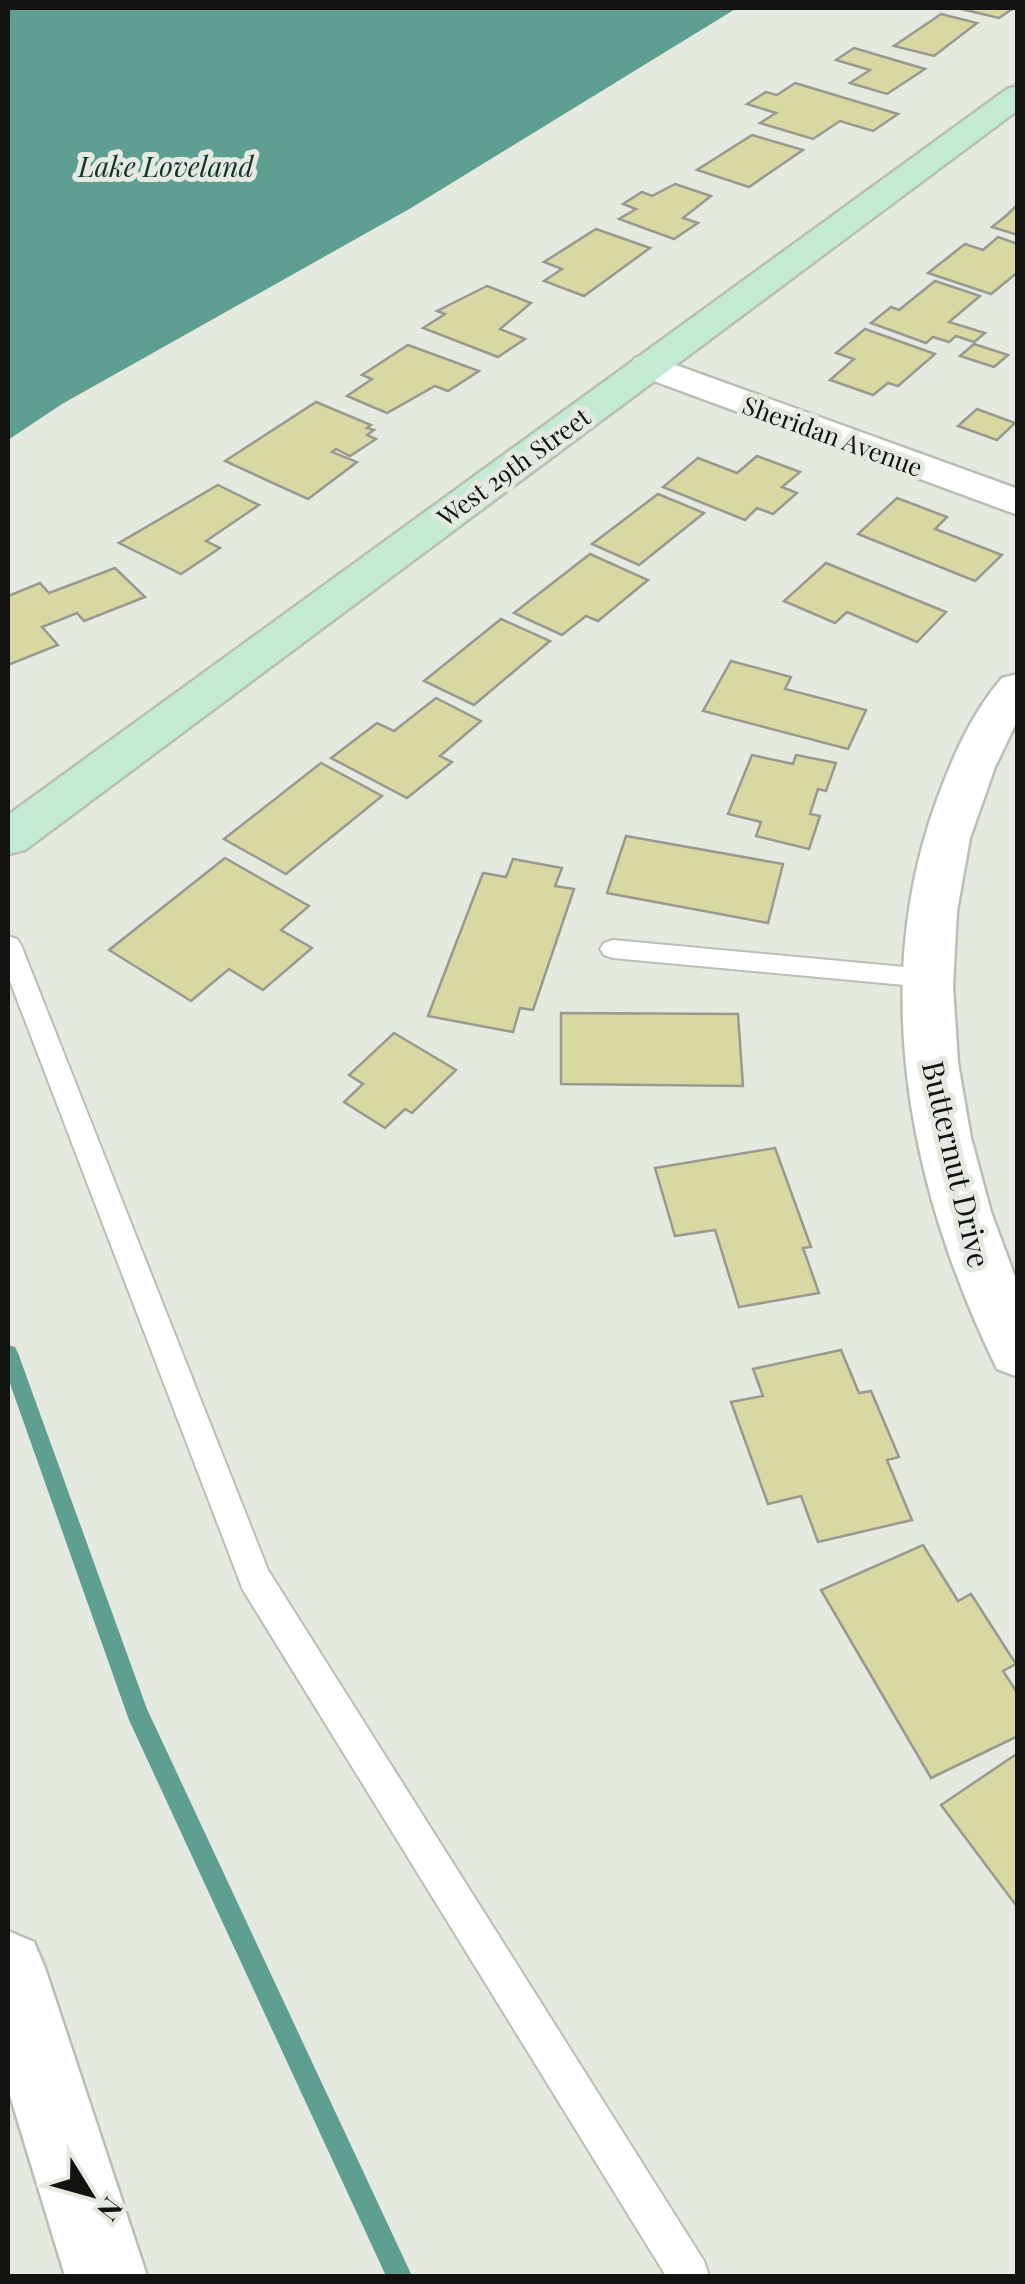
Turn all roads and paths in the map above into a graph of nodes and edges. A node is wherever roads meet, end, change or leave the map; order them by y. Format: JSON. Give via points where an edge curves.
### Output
{"nodes":[{"id":1,"x":1018,"y":95,"type":"edge"},
{"id":2,"x":648,"y":366,"type":"junction"},
{"id":3,"x":1018,"y":503,"type":"edge"},
{"id":4,"x":1018,"y":688,"type":"edge"},
{"id":5,"x":8,"y":838,"type":"edge"},
{"id":6,"x":8,"y":945,"type":"edge"},
{"id":7,"x":613,"y":949,"type":"dead end"},
{"id":8,"x":926,"y":978,"type":"junction"},
{"id":9,"x":1018,"y":1352,"type":"edge"},
{"id":10,"x":8,"y":1968,"type":"edge"},
{"id":11,"x":106,"y":2276,"type":"edge"},
{"id":12,"x":689,"y":2276,"type":"edge"}],
"edges":[{"from":1,"to":2,"type":"main road","name":"West 29th Street"},
{"from":2,"to":3,"type":"street","name":"Sheridan Avenue"},
{"from":2,"to":5,"type":"main road","name":"West 29th Street"},
{"from":4,"to":8,"type":"street","name":"Butternut Drive","via":[[981,745],[956,802],[934,892]]},
{"from":6,"to":12,"type":"lane","via":[[256,1579]]},
{"from":7,"to":8,"type":"lane"},
{"from":8,"to":9,"type":"street","name":"Butternut Drive","via":[[933,1084],[958,1192],[986,1289]]},
{"from":10,"to":11,"type":"street"}]}
